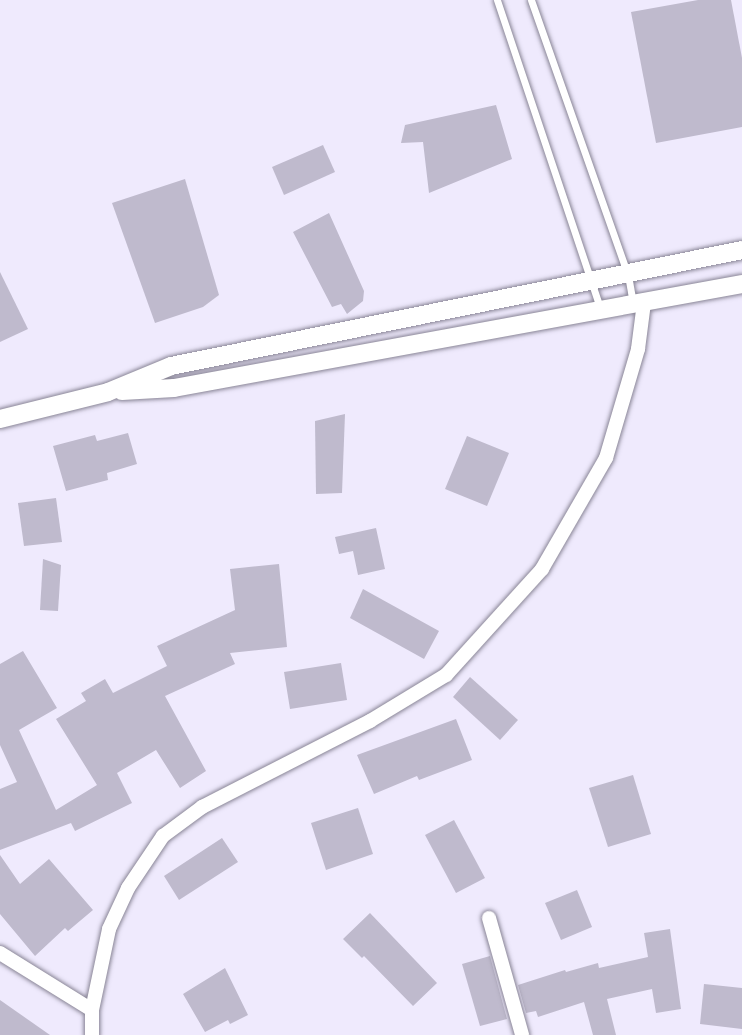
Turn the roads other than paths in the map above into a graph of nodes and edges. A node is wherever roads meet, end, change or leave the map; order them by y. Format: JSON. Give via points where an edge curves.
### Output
{"nodes":[{"id":1,"x":497,"y":0,"type":"edge"},
{"id":2,"x":531,"y":0,"type":"edge"},
{"id":3,"x":742,"y":250,"type":"edge"},
{"id":4,"x":628,"y":275,"type":"junction"},
{"id":5,"x":591,"y":282,"type":"junction"},
{"id":6,"x":742,"y":284,"type":"edge"},
{"id":7,"x":639,"y":304,"type":"junction"},
{"id":8,"x":601,"y":311,"type":"junction"},
{"id":9,"x":108,"y":392,"type":"junction"},
{"id":10,"x":0,"y":419,"type":"edge"},
{"id":11,"x":489,"y":918,"type":"dead end"},
{"id":12,"x":0,"y":953,"type":"edge"},
{"id":13,"x":92,"y":1010,"type":"junction"},
{"id":14,"x":92,"y":1035,"type":"edge"},
{"id":15,"x":522,"y":1035,"type":"edge"}],
"edges":[{"from":1,"to":5,"type":"lane"},
{"from":2,"to":4,"type":"lane"},
{"from":3,"to":4,"type":"street"},
{"from":4,"to":5,"type":"street"},
{"from":4,"to":7,"type":"lane"},
{"from":5,"to":8,"type":"lane"},
{"from":5,"to":9,"type":"street","via":[[172,366]]},
{"from":6,"to":7,"type":"street"},
{"from":7,"to":8,"type":"street"},
{"from":7,"to":13,"type":"street","via":[[638,349],[606,458],[542,569],[446,675],[370,722],[202,807],[163,836],[128,888],[109,929]]},
{"from":8,"to":9,"type":"street","via":[[174,388]]},
{"from":9,"to":10,"type":"street"},
{"from":11,"to":15,"type":"street"},
{"from":12,"to":13,"type":"street"},
{"from":13,"to":14,"type":"street"}]}
